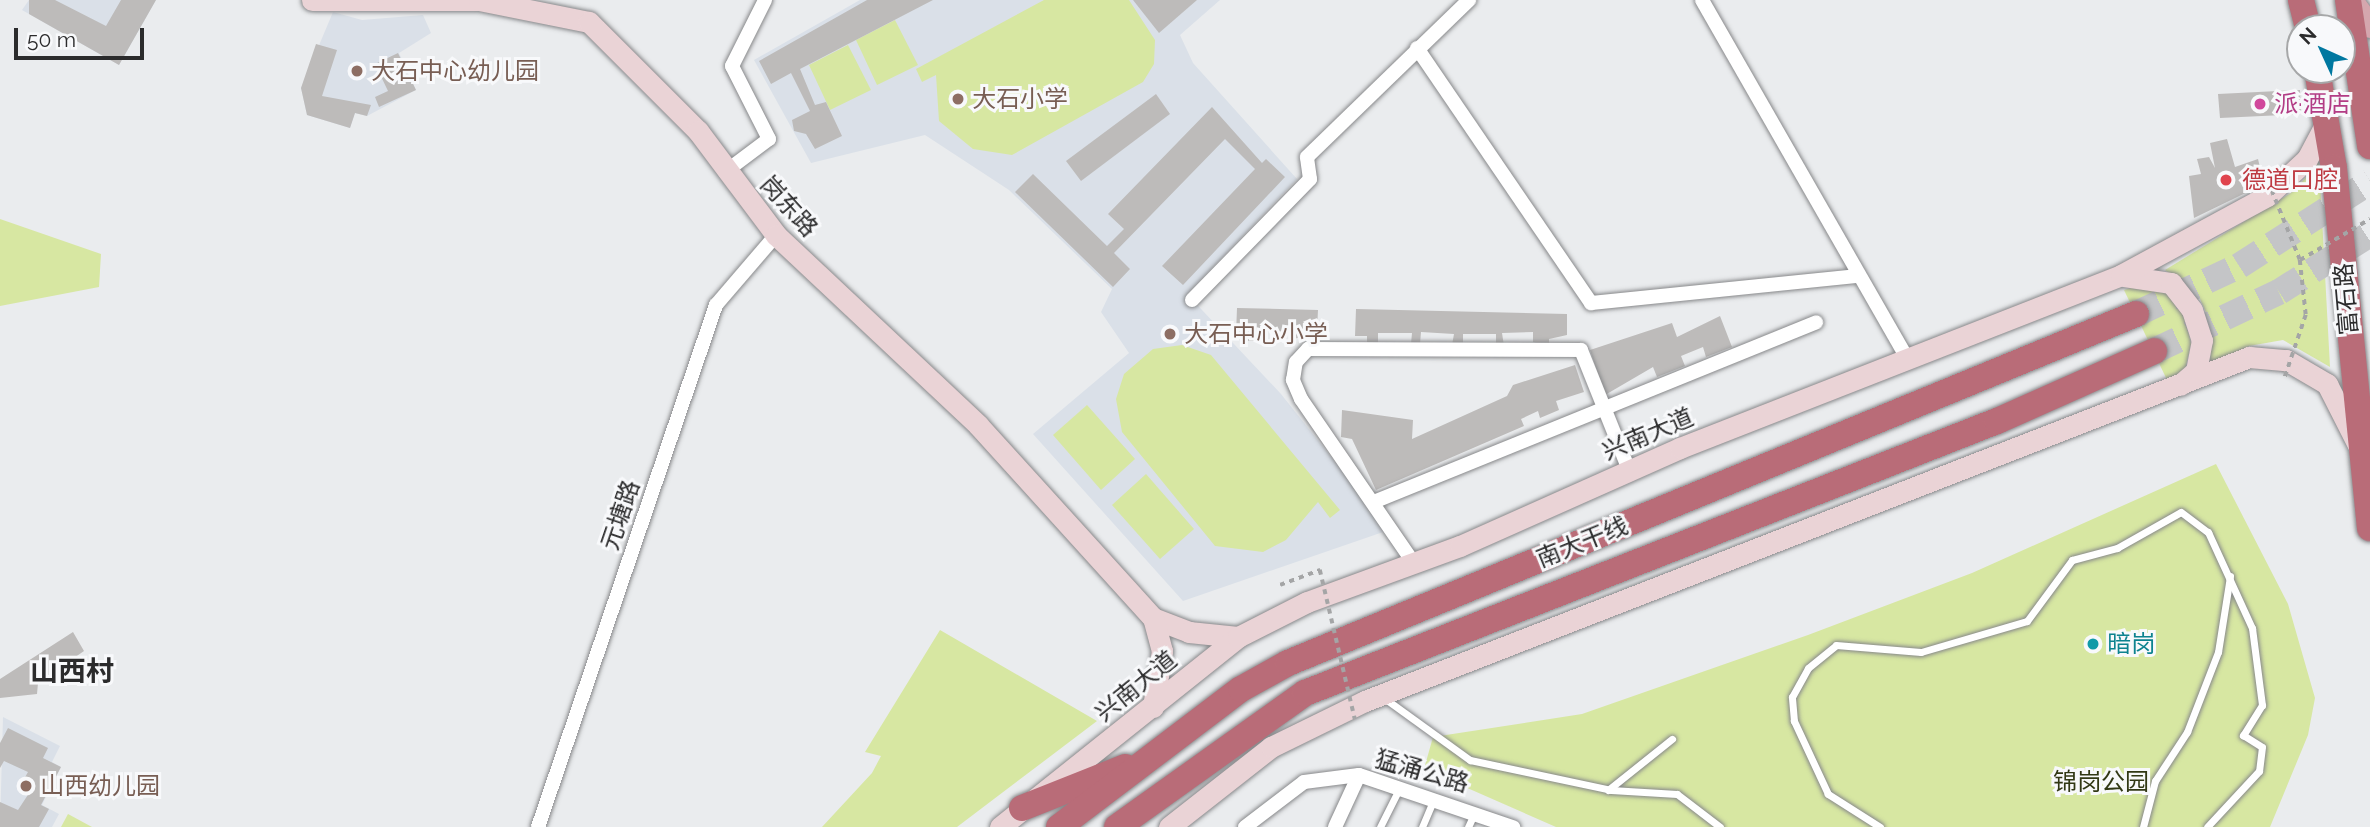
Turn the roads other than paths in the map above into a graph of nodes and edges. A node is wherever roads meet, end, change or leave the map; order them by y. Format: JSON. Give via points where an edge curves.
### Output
{"nodes":[{"id":1,"x":312,"y":0,"type":"edge"},
{"id":2,"x":765,"y":0,"type":"edge"},
{"id":3,"x":1469,"y":0,"type":"edge"},
{"id":4,"x":1702,"y":0,"type":"edge"},
{"id":5,"x":2349,"y":0,"type":"edge"},
{"id":6,"x":2370,"y":26,"type":"edge"},
{"id":7,"x":1416,"y":48,"type":"junction"},
{"id":8,"x":2320,"y":84,"type":"edge"},
{"id":9,"x":2327,"y":121,"type":"junction"},
{"id":10,"x":2370,"y":146,"type":"edge"},
{"id":11,"x":725,"y":172,"type":"junction"},
{"id":12,"x":776,"y":235,"type":"junction"},
{"id":13,"x":2121,"y":275,"type":"junction"},
{"id":14,"x":1859,"y":276,"type":"junction"},
{"id":15,"x":1192,"y":300,"type":"dead end"},
{"id":16,"x":2136,"y":314,"type":"tunnel mouth"},
{"id":17,"x":1816,"y":322,"type":"dead end"},
{"id":18,"x":2154,"y":351,"type":"tunnel mouth"},
{"id":19,"x":1908,"y":360,"type":"junction"},
{"id":20,"x":2176,"y":389,"type":"junction"},
{"id":21,"x":1604,"y":407,"type":"junction"},
{"id":22,"x":2359,"y":448,"type":"junction"},
{"id":23,"x":1629,"y":470,"type":"junction"},
{"id":24,"x":1376,"y":501,"type":"junction"},
{"id":25,"x":2370,"y":528,"type":"edge"},
{"id":26,"x":1413,"y":562,"type":"junction"},
{"id":27,"x":2230,"y":575,"type":"junction"},
{"id":28,"x":1153,"y":618,"type":"junction"},
{"id":29,"x":1238,"y":637,"type":"junction"},
{"id":30,"x":1381,"y":696,"type":"junction"},
{"id":31,"x":1153,"y":707,"type":"junction"},
{"id":32,"x":1672,"y":739,"type":"dead end"},
{"id":33,"x":1159,"y":753,"type":"junction"},
{"id":34,"x":1359,"y":775,"type":"junction"},
{"id":35,"x":1180,"y":779,"type":"junction"},
{"id":36,"x":1400,"y":786,"type":"junction"},
{"id":37,"x":1608,"y":790,"type":"junction"},
{"id":38,"x":1436,"y":797,"type":"junction"},
{"id":39,"x":1022,"y":808,"type":"junction"},
{"id":40,"x":1476,"y":810,"type":"junction"},
{"id":41,"x":538,"y":827,"type":"edge"},
{"id":42,"x":1000,"y":827,"type":"edge"},
{"id":43,"x":1059,"y":827,"type":"edge"},
{"id":44,"x":1117,"y":827,"type":"edge"},
{"id":45,"x":1140,"y":827,"type":"edge"},
{"id":46,"x":1169,"y":827,"type":"edge"},
{"id":47,"x":1245,"y":827,"type":"edge"},
{"id":48,"x":1335,"y":827,"type":"edge"},
{"id":49,"x":1380,"y":827,"type":"edge"},
{"id":50,"x":1422,"y":827,"type":"edge"},
{"id":51,"x":1468,"y":827,"type":"edge"},
{"id":52,"x":1513,"y":827,"type":"edge"},
{"id":53,"x":1720,"y":827,"type":"edge"},
{"id":54,"x":1880,"y":827,"type":"edge"},
{"id":55,"x":2143,"y":827,"type":"edge"},
{"id":56,"x":2207,"y":827,"type":"edge"}],
"edges":[{"from":1,"to":11,"type":"main road","name":"岗东路","via":[[479,0],[589,22],[698,131]]},
{"from":2,"to":11,"type":"street","via":[[732,66],[769,139]]},
{"from":3,"to":7,"type":"street"},
{"from":4,"to":14,"type":"street"},
{"from":5,"to":6,"type":"main road"},
{"from":5,"to":10,"type":"highway"},
{"from":7,"to":14,"type":"street","via":[[1591,303]]},
{"from":7,"to":15,"type":"street","via":[[1307,157],[1310,179]]},
{"from":8,"to":9,"type":"highway","name":"富石路"},
{"from":9,"to":13,"type":"main road","name":"兴南大道","via":[[2307,159],[2267,195]]},
{"from":9,"to":22,"type":"highway","name":"富石路"},
{"from":11,"to":12,"type":"main road","name":"岗东路"},
{"from":12,"to":28,"type":"main road","name":"岗东路","via":[[978,425]]},
{"from":12,"to":41,"type":"street","name":"元塘路","via":[[716,306]]},
{"from":13,"to":19,"type":"main road","name":"兴南大道"},
{"from":13,"to":20,"type":"main road","via":[[2171,283],[2192,310],[2202,340],[2196,371]]},
{"from":14,"to":19,"type":"street"},
{"from":16,"to":33,"type":"highway","name":"南大干线","via":[[1288,663]]},
{"from":17,"to":21,"type":"street"},
{"from":18,"to":35,"type":"highway","name":"南大干线","via":[[1997,421],[1305,693]]},
{"from":19,"to":23,"type":"main road","name":"兴南大道"},
{"from":20,"to":22,"type":"main road","via":[[2249,356],[2286,360],[2327,384]]},
{"from":20,"to":30,"type":"main road"},
{"from":21,"to":23,"type":"street"},
{"from":21,"to":24,"type":"street"},
{"from":21,"to":24,"type":"street","via":[[1581,350],[1308,348],[1296,362],[1293,380]]},
{"from":22,"to":25,"type":"highway","name":"富石路"},
{"from":23,"to":26,"type":"main road","name":"兴南大道"},
{"from":24,"to":26,"type":"street"},
{"from":26,"to":29,"type":"main road","name":"兴南大道","via":[[1307,602]]},
{"from":27,"to":54,"type":"lane","via":[[2201,522],[2181,512],[2117,548],[2072,560],[2027,621],[1921,652],[1855,643],[1836,645],[1818,657],[1798,678],[1794,721],[1828,794]]},
{"from":27,"to":55,"type":"lane","via":[[2218,652],[2187,732],[2155,781]]},
{"from":27,"to":56,"type":"lane","via":[[2252,628],[2262,705],[2243,734],[2262,747],[2263,758],[2254,780]]},
{"from":28,"to":29,"type":"main road","via":[[1189,632]]},
{"from":28,"to":31,"type":"main road","via":[[1162,651]]},
{"from":29,"to":31,"type":"main road","name":"兴南大道"},
{"from":30,"to":37,"type":"lane","via":[[1470,760]]},
{"from":30,"to":46,"type":"main road","via":[[1271,747]]},
{"from":31,"to":39,"type":"main road","name":"兴南大道"},
{"from":32,"to":37,"type":"lane"},
{"from":33,"to":39,"type":"highway"},
{"from":33,"to":43,"type":"highway","name":"南大干线"},
{"from":34,"to":36,"type":"street","name":"猛涌公路"},
{"from":34,"to":47,"type":"street","name":"猛涌公路","via":[[1304,782]]},
{"from":34,"to":48,"type":"street"},
{"from":35,"to":44,"type":"highway","name":"南大干线"},
{"from":35,"to":45,"type":"highway"},
{"from":36,"to":38,"type":"street","name":"猛涌公路"},
{"from":36,"to":49,"type":"lane"},
{"from":37,"to":53,"type":"lane","via":[[1677,794]]},
{"from":38,"to":40,"type":"street","name":"猛涌公路"},
{"from":38,"to":50,"type":"lane"},
{"from":39,"to":42,"type":"main road","name":"兴南大道"},
{"from":40,"to":51,"type":"lane"},
{"from":40,"to":52,"type":"street","name":"猛涌公路"}]}
